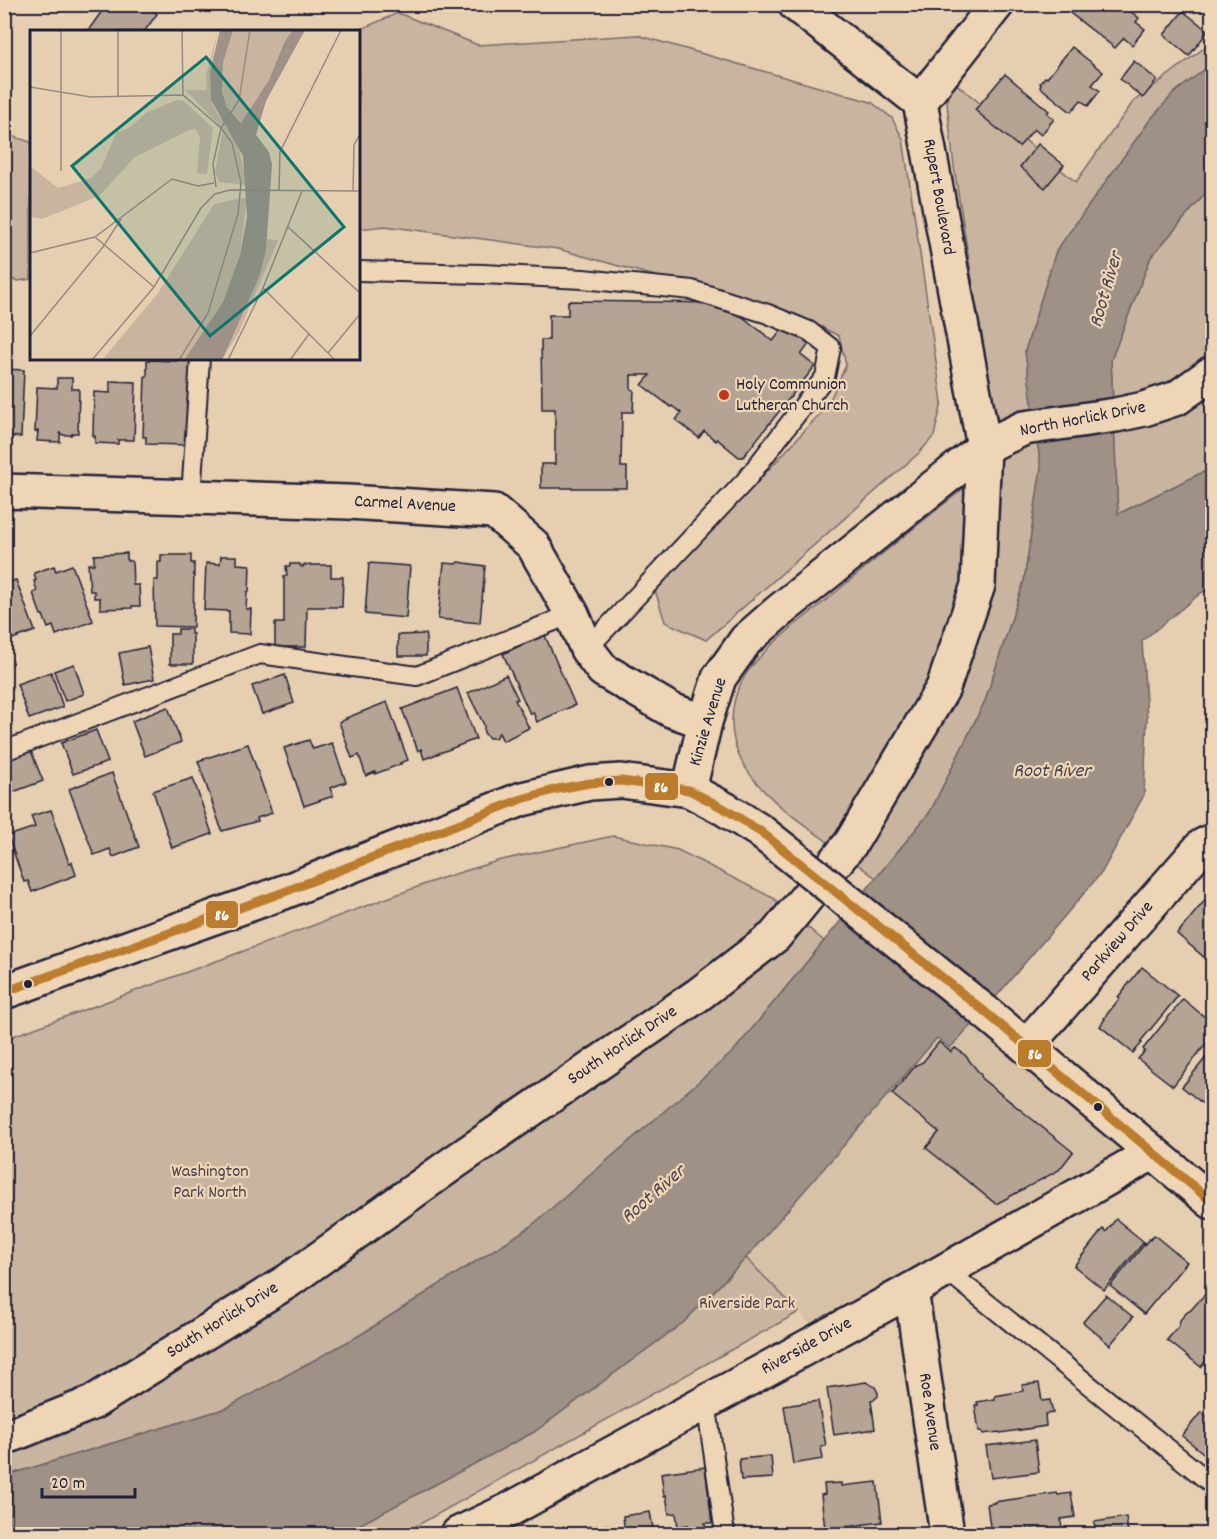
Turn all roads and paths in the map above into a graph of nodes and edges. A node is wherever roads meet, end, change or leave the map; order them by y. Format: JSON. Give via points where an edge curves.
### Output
{"nodes":[{"id":1,"x":795,"y":4,"type":"edge"},
{"id":2,"x":997,"y":4,"type":"edge"},
{"id":3,"x":920,"y":102,"type":"junction"},
{"id":4,"x":360,"y":271,"type":"edge"},
{"id":5,"x":200,"y":360,"type":"edge"},
{"id":6,"x":1212,"y":373,"type":"edge"},
{"id":7,"x":984,"y":447,"type":"junction"},
{"id":8,"x":4,"y":491,"type":"edge"},
{"id":9,"x":69,"y":493,"type":"junction"},
{"id":10,"x":191,"y":497,"type":"junction"},
{"id":11,"x":4,"y":515,"type":"edge"},
{"id":12,"x":572,"y":614,"type":"junction"},
{"id":13,"x":588,"y":649,"type":"junction"},
{"id":14,"x":705,"y":722,"type":"junction"},
{"id":15,"x":4,"y":751,"type":"edge"},
{"id":16,"x":689,"y":790,"type":"junction"},
{"id":17,"x":1212,"y":841,"type":"edge"},
{"id":18,"x":4,"y":992,"type":"edge"},
{"id":19,"x":1026,"y":1046,"type":"junction"},
{"id":20,"x":1152,"y":1153,"type":"junction"},
{"id":21,"x":1212,"y":1202,"type":"edge"},
{"id":22,"x":946,"y":1270,"type":"junction"},
{"id":23,"x":911,"y":1290,"type":"junction"},
{"id":24,"x":706,"y":1402,"type":"junction"},
{"id":25,"x":4,"y":1438,"type":"edge"},
{"id":26,"x":1212,"y":1484,"type":"edge"},
{"id":27,"x":508,"y":1523,"type":"edge"},
{"id":28,"x":458,"y":1534,"type":"edge"},
{"id":29,"x":725,"y":1534,"type":"edge"},
{"id":30,"x":947,"y":1534,"type":"edge"}],
"edges":[{"from":1,"to":3,"type":"street"},
{"from":2,"to":3,"type":"street"},
{"from":3,"to":7,"type":"street","name":"Rupert Boulevard"},
{"from":4,"to":13,"type":"lane","via":[[583,279],[692,290],[778,318],[809,331],[831,348],[825,377],[747,478]]},
{"from":5,"to":10,"type":"lane"},
{"from":6,"to":7,"type":"street","name":"North Horlick Drive","via":[[1177,398],[1144,409],[1024,428]]},
{"from":7,"to":14,"type":"street","name":"Kinzie Avenue","via":[[746,640],[718,678]]},
{"from":7,"to":25,"type":"street","name":"South Horlick Drive","via":[[978,585],[943,688],[851,843],[775,936],[698,995],[288,1281],[93,1403]]},
{"from":8,"to":9,"type":"street","name":"Carmel Avenue"},
{"from":9,"to":10,"type":"street","name":"Carmel Avenue"},
{"from":9,"to":11,"type":"street"},
{"from":10,"to":12,"type":"street","name":"Carmel Avenue","via":[[494,511],[533,545]]},
{"from":12,"to":13,"type":"street","name":"Carmel Avenue"},
{"from":12,"to":15,"type":"lane","via":[[417,676],[260,654]]},
{"from":13,"to":14,"type":"street","name":"Carmel Avenue","via":[[603,670],[670,710]]},
{"from":14,"to":16,"type":"street","name":"Kinzie Avenue"},
{"from":16,"to":18,"type":"street","name":"Kinzie Avenue","via":[[621,781],[590,783],[522,799],[285,892]]},
{"from":16,"to":19,"type":"street","bridge":true,"via":[[760,831]]},
{"from":17,"to":19,"type":"street","name":"Parkview Drive","via":[[1202,846]]},
{"from":19,"to":20,"type":"street"},
{"from":20,"to":21,"type":"street"},
{"from":20,"to":22,"type":"street","name":"Riverside Drive"},
{"from":22,"to":23,"type":"street","name":"Riverside Drive"},
{"from":22,"to":26,"type":"lane"},
{"from":23,"to":24,"type":"street","name":"Riverside Drive"},
{"from":23,"to":30,"type":"street","name":"Roe Avenue"},
{"from":24,"to":27,"type":"street","name":"Riverside Drive"},
{"from":24,"to":29,"type":"lane"},
{"from":27,"to":28,"type":"street","name":"Riverside Drive"}]}
